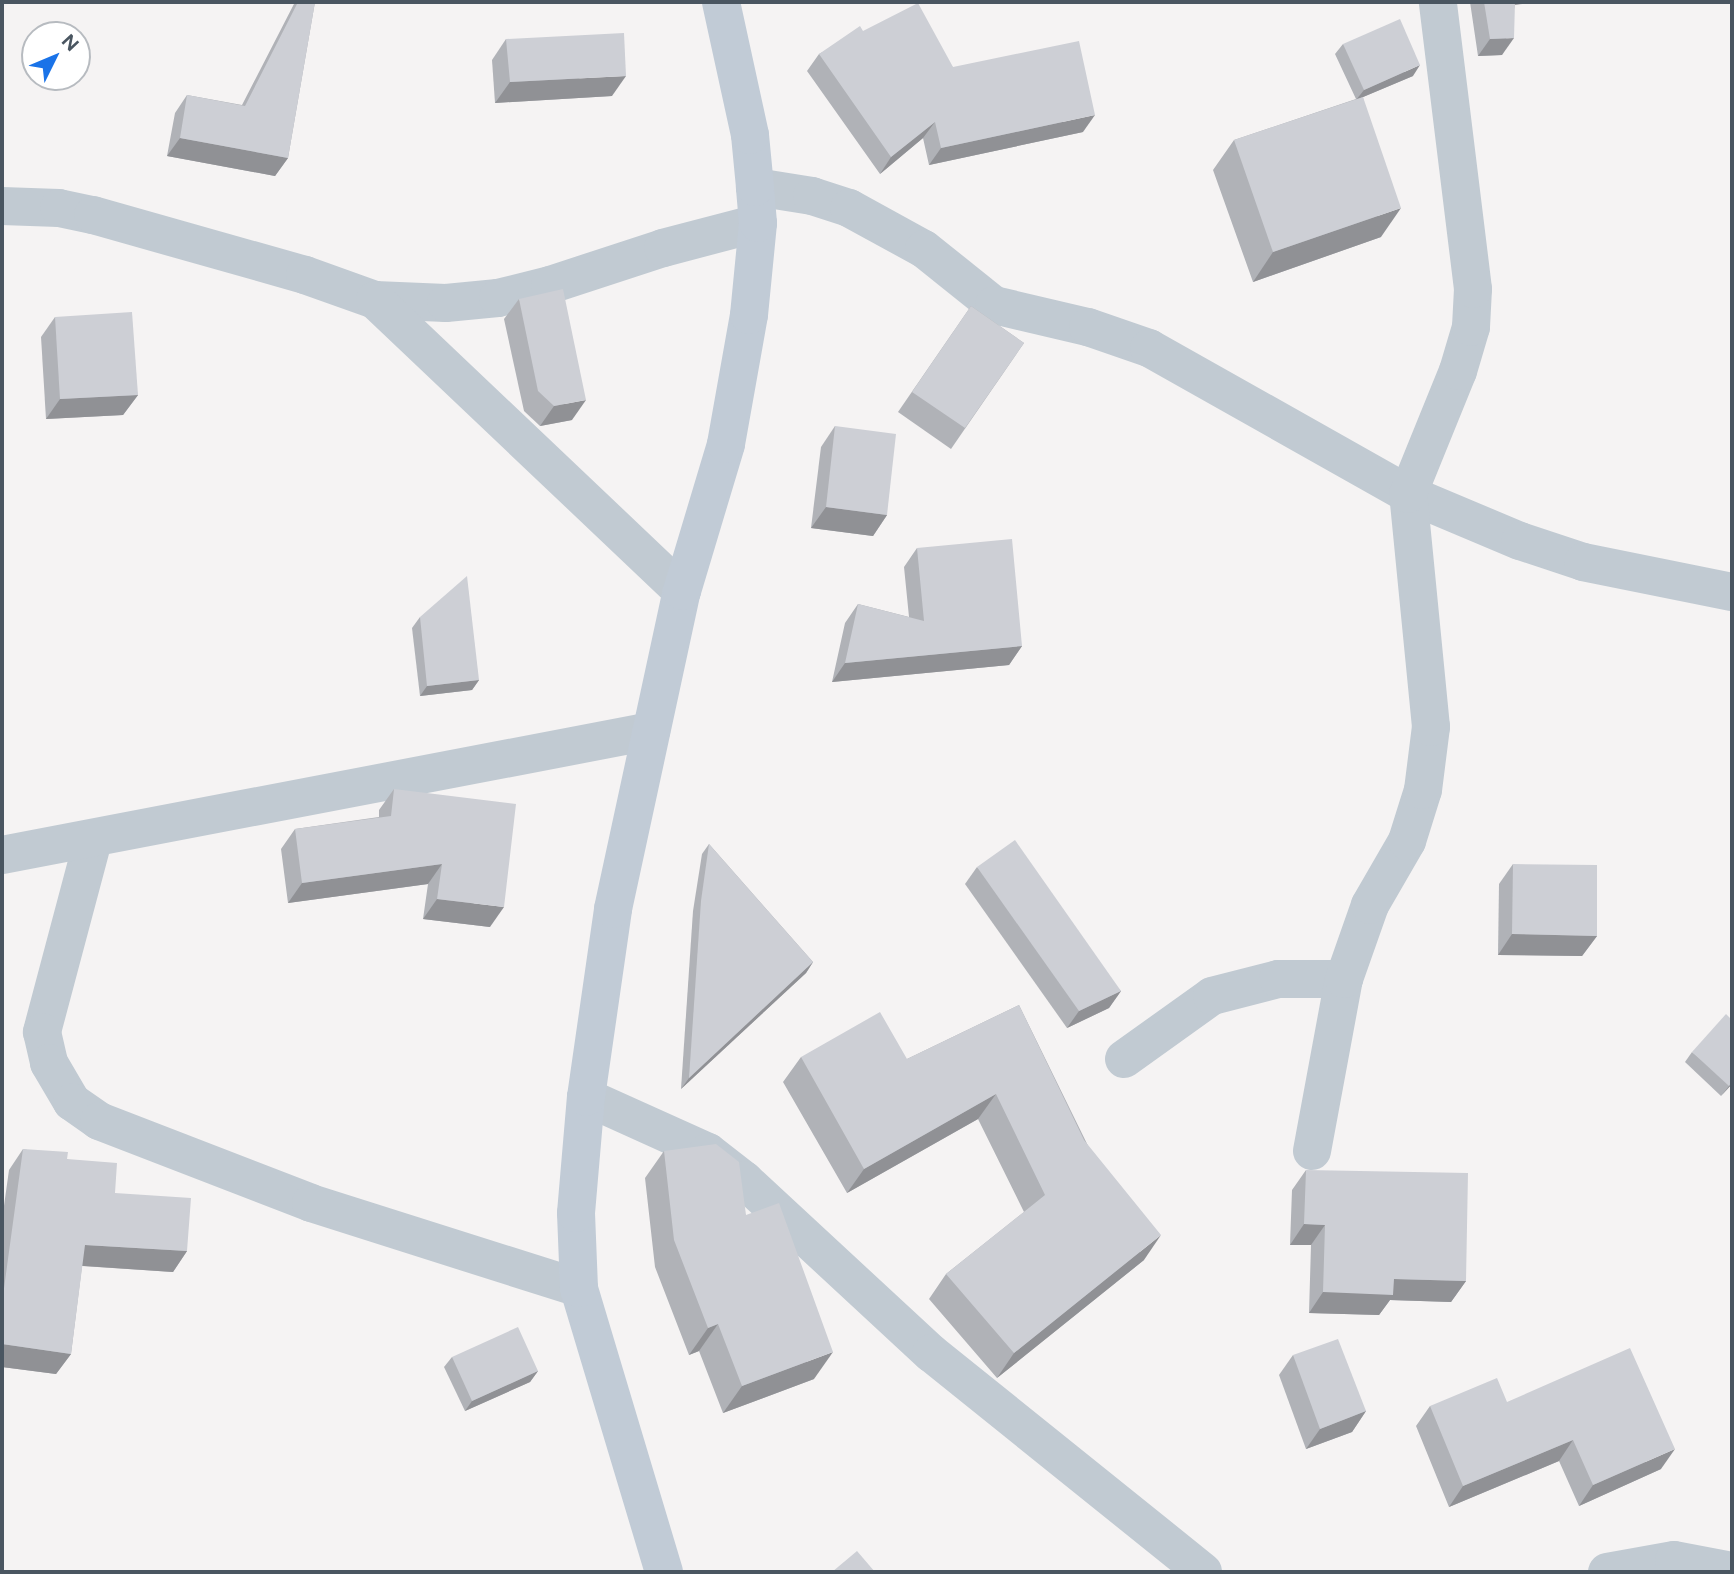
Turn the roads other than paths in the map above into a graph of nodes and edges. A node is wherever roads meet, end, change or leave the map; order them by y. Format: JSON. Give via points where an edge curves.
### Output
{"nodes":[{"id":1,"x":721,"y":2,"type":"edge"},
{"id":2,"x":1438,"y":2,"type":"edge"},
{"id":3,"x":757,"y":205,"type":"junction"},
{"id":4,"x":2,"y":206,"type":"edge"},
{"id":5,"x":374,"y":300,"type":"junction"},
{"id":6,"x":1409,"y":494,"type":"junction"},
{"id":7,"x":681,"y":591,"type":"junction"},
{"id":8,"x":1732,"y":592,"type":"edge"},
{"id":9,"x":651,"y":731,"type":"junction"},
{"id":10,"x":93,"y":840,"type":"junction"},
{"id":11,"x":2,"y":855,"type":"edge"},
{"id":12,"x":1344,"y":979,"type":"junction"},
{"id":13,"x":1124,"y":1059,"type":"dead end"},
{"id":14,"x":586,"y":1097,"type":"junction"},
{"id":15,"x":1312,"y":1151,"type":"dead end"},
{"id":16,"x":579,"y":1288,"type":"junction"},
{"id":17,"x":1732,"y":1571,"type":"edge"},
{"id":18,"x":664,"y":1572,"type":"edge"},
{"id":19,"x":1203,"y":1572,"type":"edge"},
{"id":20,"x":1607,"y":1572,"type":"edge"}],
"edges":[{"from":1,"to":3,"type":"street","via":[[750,135]]},
{"from":2,"to":6,"type":"street","via":[[1473,289],[1471,327]]},
{"from":3,"to":5,"type":"street","via":[[498,298],[446,303]]},
{"from":3,"to":6,"type":"street","via":[[812,196],[860,214],[924,249],[994,305],[1088,327],[1149,348]]},
{"from":3,"to":7,"type":"street","via":[[749,316],[726,444]]},
{"from":4,"to":5,"type":"street","via":[[93,215],[305,275]]},
{"from":5,"to":7,"type":"street"},
{"from":6,"to":8,"type":"street","via":[[1583,562]]},
{"from":6,"to":12,"type":"street","via":[[1431,727],[1423,790],[1407,841],[1370,905]]},
{"from":7,"to":9,"type":"street"},
{"from":9,"to":10,"type":"street"},
{"from":9,"to":14,"type":"street","via":[[613,909]]},
{"from":10,"to":11,"type":"street"},
{"from":10,"to":16,"type":"street","via":[[42,1032],[49,1063],[72,1102],[99,1121],[311,1203]]},
{"from":12,"to":13,"type":"street","via":[[1278,979],[1212,996]]},
{"from":12,"to":15,"type":"street"},
{"from":14,"to":16,"type":"street","via":[[576,1213]]},
{"from":14,"to":19,"type":"street","via":[[676,1136],[735,1173],[931,1353]]},
{"from":16,"to":18,"type":"street"},
{"from":17,"to":20,"type":"street","via":[[1674,1559]]}]}
